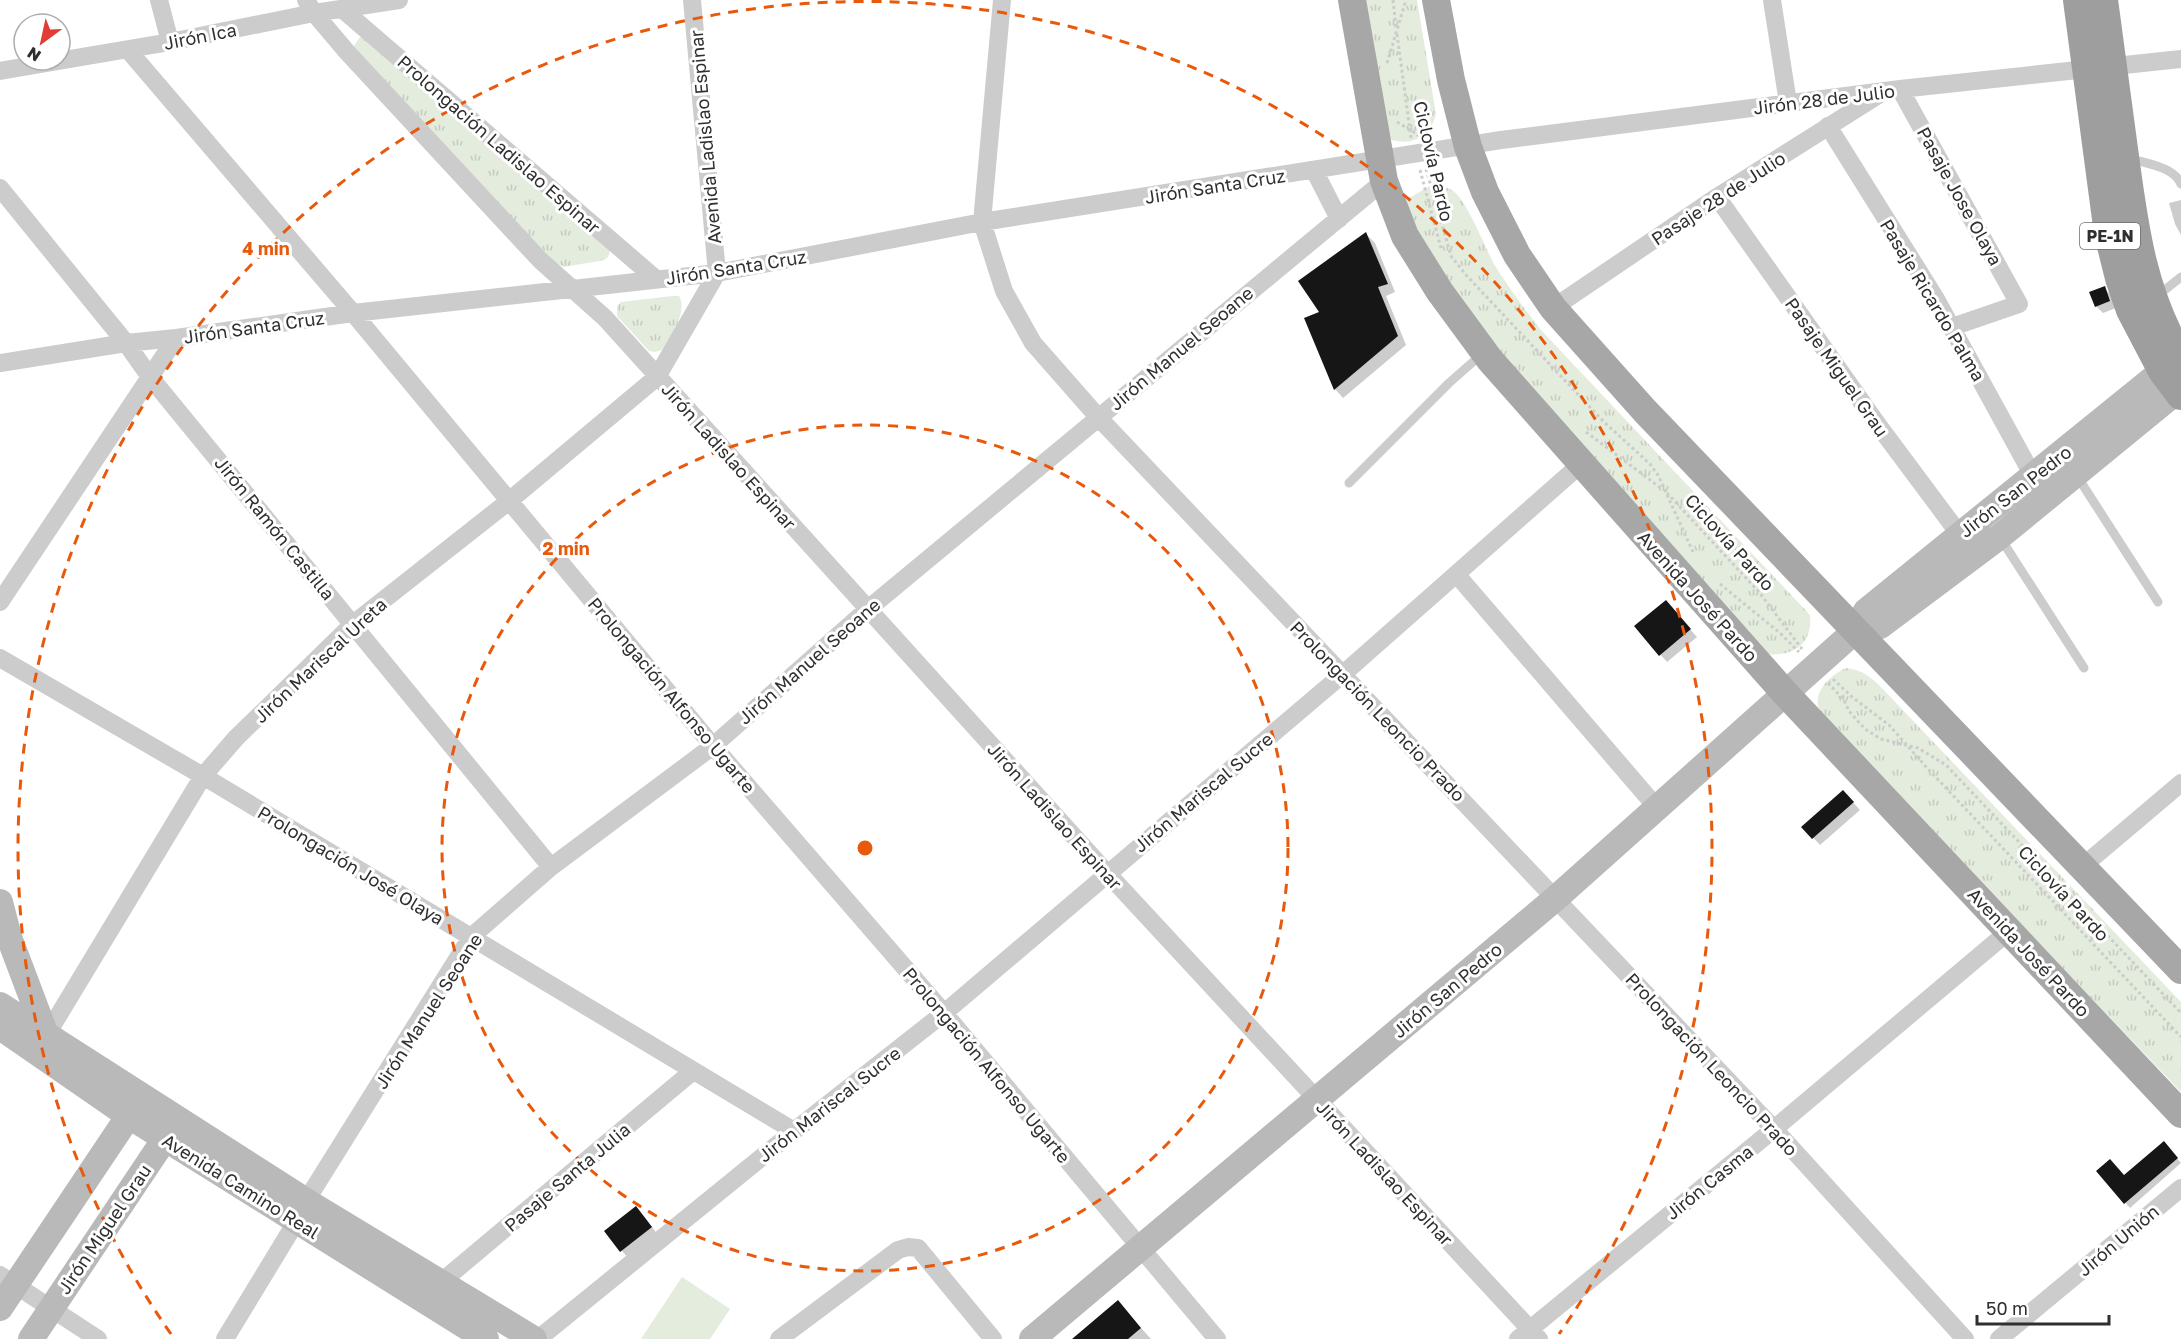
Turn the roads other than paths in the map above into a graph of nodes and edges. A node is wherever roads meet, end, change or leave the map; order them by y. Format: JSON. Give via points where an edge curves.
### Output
{"nodes":[{"id":1,"x":159,"y":0,"type":"edge"},
{"id":2,"x":399,"y":0,"type":"edge"},
{"id":3,"x":692,"y":0,"type":"edge"},
{"id":4,"x":1002,"y":0,"type":"edge"},
{"id":5,"x":1352,"y":0,"type":"edge"},
{"id":6,"x":1437,"y":0,"type":"edge"},
{"id":7,"x":1772,"y":0,"type":"edge"},
{"id":8,"x":2078,"y":0,"type":"edge"},
{"id":9,"x":2103,"y":0,"type":"edge"},
{"id":10,"x":310,"y":7,"type":"edge"},
{"id":11,"x":342,"y":9,"type":"junction"},
{"id":12,"x":170,"y":42,"type":"junction"},
{"id":13,"x":128,"y":50,"type":"junction"},
{"id":14,"x":2181,"y":59,"type":"edge"},
{"id":15,"x":2099,"y":66,"type":"junction"},
{"id":16,"x":1,"y":67,"type":"edge"},
{"id":17,"x":1892,"y":90,"type":"junction"},
{"id":18,"x":1788,"y":103,"type":"junction"},
{"id":19,"x":1828,"y":126,"type":"junction"},
{"id":20,"x":1468,"y":147,"type":"junction"},
{"id":21,"x":2124,"y":157,"type":"junction"},
{"id":22,"x":1314,"y":170,"type":"junction"},
{"id":23,"x":1381,"y":171,"type":"junction"},
{"id":24,"x":2181,"y":184,"type":"edge"},
{"id":25,"x":0,"y":188,"type":"edge"},
{"id":26,"x":1717,"y":197,"type":"junction"},
{"id":27,"x":1339,"y":219,"type":"junction"},
{"id":28,"x":982,"y":222,"type":"junction"},
{"id":29,"x":717,"y":273,"type":"junction"},
{"id":30,"x":2181,"y":277,"type":"edge"},
{"id":31,"x":656,"y":279,"type":"junction"},
{"id":32,"x":574,"y":290,"type":"junction"},
{"id":33,"x":2153,"y":299,"type":"junction"},
{"id":34,"x":1553,"y":308,"type":"junction"},
{"id":35,"x":353,"y":313,"type":"junction"},
{"id":36,"x":1952,"y":327,"type":"junction"},
{"id":37,"x":176,"y":338,"type":"junction"},
{"id":38,"x":126,"y":343,"type":"junction"},
{"id":39,"x":1484,"y":352,"type":"junction"},
{"id":40,"x":0,"y":363,"type":"edge"},
{"id":41,"x":2178,"y":374,"type":"edge"},
{"id":42,"x":150,"y":377,"type":"junction"},
{"id":43,"x":657,"y":377,"type":"junction"},
{"id":44,"x":1098,"y":417,"type":"junction"},
{"id":45,"x":1581,"y":464,"type":"junction"},
{"id":46,"x":2076,"y":475,"type":"junction"},
{"id":47,"x":2033,"y":476,"type":"junction"},
{"id":48,"x":1348,"y":483,"type":"dead end"},
{"id":49,"x":510,"y":501,"type":"junction"},
{"id":50,"x":1960,"y":535,"type":"junction"},
{"id":51,"x":1999,"y":537,"type":"junction"},
{"id":52,"x":1457,"y":575,"type":"junction"},
{"id":53,"x":0,"y":602,"type":"edge"},
{"id":54,"x":2158,"y":603,"type":"dead end"},
{"id":55,"x":868,"y":609,"type":"junction"},
{"id":56,"x":354,"y":624,"type":"junction"},
{"id":57,"x":1855,"y":631,"type":"junction"},
{"id":58,"x":0,"y":658,"type":"edge"},
{"id":59,"x":2084,"y":668,"type":"dead end"},
{"id":60,"x":1343,"y":674,"type":"junction"},
{"id":61,"x":1784,"y":692,"type":"junction"},
{"id":62,"x":713,"y":746,"type":"junction"},
{"id":63,"x":203,"y":776,"type":"junction"},
{"id":64,"x":2181,"y":783,"type":"edge"},
{"id":65,"x":1658,"y":808,"type":"junction"},
{"id":66,"x":2084,"y":866,"type":"junction"},
{"id":67,"x":551,"y":867,"type":"junction"},
{"id":68,"x":1107,"y":873,"type":"junction"},
{"id":69,"x":1556,"y":898,"type":"junction"},
{"id":70,"x":0,"y":902,"type":"edge"},
{"id":71,"x":2009,"y":931,"type":"junction"},
{"id":72,"x":471,"y":937,"type":"junction"},
{"id":73,"x":2181,"y":970,"type":"edge"},
{"id":74,"x":0,"y":1005,"type":"edge"},
{"id":75,"x":944,"y":1014,"type":"junction"},
{"id":76,"x":0,"y":1027,"type":"edge"},
{"id":77,"x":41,"y":1043,"type":"junction"},
{"id":78,"x":693,"y":1071,"type":"junction"},
{"id":79,"x":1317,"y":1099,"type":"junction"},
{"id":80,"x":135,"y":1106,"type":"junction"},
{"id":81,"x":2181,"y":1114,"type":"edge"},
{"id":82,"x":171,"y":1129,"type":"junction"},
{"id":83,"x":1774,"y":1129,"type":"junction"},
{"id":84,"x":794,"y":1131,"type":"junction"},
{"id":85,"x":2181,"y":1188,"type":"edge"},
{"id":86,"x":301,"y":1212,"type":"junction"},
{"id":87,"x":1140,"y":1248,"type":"junction"},
{"id":88,"x":8,"y":1280,"type":"edge"},
{"id":89,"x":441,"y":1283,"type":"junction"},
{"id":90,"x":51,"y":1307,"type":"junction"},
{"id":91,"x":0,"y":1308,"type":"edge"},
{"id":92,"x":1529,"y":1336,"type":"edge"},
{"id":93,"x":31,"y":1339,"type":"edge"},
{"id":94,"x":98,"y":1339,"type":"edge"},
{"id":95,"x":225,"y":1339,"type":"edge"},
{"id":96,"x":486,"y":1339,"type":"edge"},
{"id":97,"x":536,"y":1339,"type":"edge"},
{"id":98,"x":779,"y":1339,"type":"edge"},
{"id":99,"x":993,"y":1339,"type":"edge"},
{"id":100,"x":1032,"y":1339,"type":"edge"},
{"id":101,"x":1217,"y":1339,"type":"edge"},
{"id":102,"x":1965,"y":1339,"type":"edge"},
{"id":103,"x":1999,"y":1339,"type":"edge"}],
"edges":[{"from":1,"to":12,"type":"street"},
{"from":2,"to":11,"type":"street","name":"Jirón Ica"},
{"from":3,"to":29,"type":"street","name":"Avenida Ladislao Espinar"},
{"from":4,"to":28,"type":"street","name":"Prolongación Leoncio Prado"},
{"from":5,"to":23,"type":"main road","name":"Avenida José Pardo"},
{"from":6,"to":20,"type":"main road"},
{"from":7,"to":18,"type":"street"},
{"from":8,"to":15,"type":"highway","number":"PE-1N"},
{"from":9,"to":15,"type":"highway","number":"PE-1N"},
{"from":10,"to":11,"type":"street","name":"Jirón Ica"},
{"from":10,"to":12,"type":"street","name":"Jirón Ica"},
{"from":10,"to":32,"type":"street","name":"Prolongación Ladislao Espinar","via":[[346,52],[540,260]]},
{"from":11,"to":31,"type":"street","name":"Prolongación Ladislao Espinar"},
{"from":12,"to":13,"type":"street","name":"Jirón Ica"},
{"from":13,"to":16,"type":"street","name":"Jirón Ica"},
{"from":13,"to":35,"type":"street","name":"Prolongación Alfonso Ugarte"},
{"from":14,"to":15,"type":"street","name":"Jirón 28 de Julio"},
{"from":15,"to":17,"type":"street","name":"Jirón 28 de Julio"},
{"from":15,"to":21,"type":"highway","number":"PE-1N"},
{"from":15,"to":41,"type":"highway","number":"PE-1N","via":[[2109,234],[2131,310]]},
{"from":17,"to":18,"type":"street","name":"Jirón 28 de Julio"},
{"from":17,"to":19,"type":"street","name":"Pasaje 28 de Julio"},
{"from":17,"to":36,"type":"street","name":"Pasaje Jose Olaya","via":[[2019,304]]},
{"from":18,"to":20,"type":"street","name":"Jirón 28 de Julio"},
{"from":19,"to":26,"type":"street","name":"Pasaje 28 de Julio"},
{"from":19,"to":36,"type":"street","name":"Pasaje Ricardo Palma"},
{"from":20,"to":23,"type":"street","name":"Jirón Santa Cruz","via":[[1419,154]]},
{"from":20,"to":34,"type":"main road","via":[[1485,192],[1517,255]]},
{"from":21,"to":24,"type":"lane","via":[[2170,171]]},
{"from":21,"to":33,"type":"highway","number":"PE-1N","via":[[2134,233]]},
{"from":22,"to":23,"type":"street","name":"Jirón Santa Cruz"},
{"from":22,"to":27,"type":"street"},
{"from":22,"to":28,"type":"street","name":"Jirón Santa Cruz"},
{"from":23,"to":27,"type":"street","name":"Jirón Manuel Seoane"},
{"from":23,"to":39,"type":"main road","name":"Avenida José Pardo","via":[[1405,236]]},
{"from":25,"to":38,"type":"street","name":"Jirón Ramón Castilla"},
{"from":26,"to":34,"type":"street","name":"Pasaje 28 de Julio"},
{"from":26,"to":50,"type":"street","name":"Pasaje Miguel Grau"},
{"from":27,"to":44,"type":"street","name":"Jirón Manuel Seoane"},
{"from":28,"to":29,"type":"street","name":"Jirón Santa Cruz"},
{"from":28,"to":44,"type":"street","name":"Prolongación Leoncio Prado","via":[[1004,291],[1033,343]]},
{"from":29,"to":31,"type":"street","name":"Jirón Santa Cruz"},
{"from":29,"to":43,"type":"street","name":"Jirón Mariscal Ureta"},
{"from":30,"to":33,"type":"lane"},
{"from":31,"to":32,"type":"street","name":"Jirón Santa Cruz"},
{"from":32,"to":35,"type":"street","name":"Jirón Santa Cruz"},
{"from":32,"to":43,"type":"street","name":"Jirón Ladislao Espinar","via":[[605,318]]},
{"from":33,"to":41,"type":"highway","number":"PE-1N"},
{"from":34,"to":57,"type":"main road","via":[[1645,411]]},
{"from":35,"to":37,"type":"street","name":"Jirón Santa Cruz"},
{"from":35,"to":49,"type":"street","name":"Prolongación Alfonso Ugarte"},
{"from":36,"to":47,"type":"street","name":"Pasaje Ricardo Palma"},
{"from":37,"to":38,"type":"street","name":"Jirón Santa Cruz"},
{"from":37,"to":42,"type":"street"},
{"from":38,"to":40,"type":"street","name":"Jirón Santa Cruz"},
{"from":38,"to":42,"type":"street","name":"Jirón Ramón Castilla"},
{"from":39,"to":45,"type":"main road","name":"Avenida José Pardo"},
{"from":39,"to":48,"type":"lane"},
{"from":41,"to":46,"type":"main road","name":"Jirón San Pedro"},
{"from":41,"to":47,"type":"main road","name":"Jirón San Pedro"},
{"from":42,"to":53,"type":"street"},
{"from":42,"to":56,"type":"street","name":"Jirón Ramón Castilla"},
{"from":43,"to":49,"type":"street","name":"Jirón Mariscal Ureta"},
{"from":43,"to":55,"type":"street","name":"Jirón Ladislao Espinar"},
{"from":44,"to":55,"type":"street","name":"Jirón Manuel Seoane"},
{"from":44,"to":60,"type":"street","name":"Prolongación Leoncio Prado"},
{"from":45,"to":52,"type":"street","name":"Jirón Mariscal Sucre"},
{"from":45,"to":61,"type":"main road","name":"Avenida José Pardo"},
{"from":46,"to":51,"type":"main road","name":"Jirón San Pedro"},
{"from":46,"to":54,"type":"lane"},
{"from":47,"to":50,"type":"main road","name":"Jirón San Pedro"},
{"from":49,"to":56,"type":"street","name":"Jirón Mariscal Ureta"},
{"from":49,"to":62,"type":"street","name":"Prolongación Alfonso Ugarte"},
{"from":50,"to":57,"type":"main road","name":"Jirón San Pedro","via":[[1866,611]]},
{"from":51,"to":57,"type":"main road","name":"Jirón San Pedro","via":[[1880,626]]},
{"from":51,"to":59,"type":"lane"},
{"from":52,"to":60,"type":"street","name":"Jirón Mariscal Sucre"},
{"from":52,"to":65,"type":"street"},
{"from":55,"to":62,"type":"street","name":"Jirón Manuel Seoane"},
{"from":55,"to":68,"type":"street","name":"Jirón Ladislao Espinar"},
{"from":56,"to":63,"type":"street","name":"Jirón Mariscal Ureta","via":[[236,738]]},
{"from":56,"to":67,"type":"street","name":"Jirón Ramón Castilla"},
{"from":57,"to":61,"type":"main road","name":"Jirón San Pedro"},
{"from":57,"to":66,"type":"main road"},
{"from":58,"to":63,"type":"street","name":"Prolongación José Olaya"},
{"from":60,"to":68,"type":"street","name":"Jirón Mariscal Sucre"},
{"from":60,"to":69,"type":"street","name":"Prolongación Leoncio Prado"},
{"from":61,"to":65,"type":"main road","name":"Jirón San Pedro"},
{"from":61,"to":71,"type":"main road","name":"Avenida José Pardo"},
{"from":62,"to":67,"type":"street","name":"Jirón Manuel Seoane"},
{"from":62,"to":75,"type":"street","name":"Prolongación Alfonso Ugarte"},
{"from":63,"to":72,"type":"street","name":"Prolongación José Olaya"},
{"from":63,"to":77,"type":"street","name":"Jirón Mariscal Ureta"},
{"from":64,"to":66,"type":"street"},
{"from":65,"to":69,"type":"main road","name":"Jirón San Pedro"},
{"from":66,"to":73,"type":"main road"},
{"from":67,"to":72,"type":"street","name":"Jirón Manuel Seoane"},
{"from":68,"to":75,"type":"street","name":"Jirón Mariscal Sucre"},
{"from":68,"to":79,"type":"street","name":"Jirón Ladislao Espinar"},
{"from":69,"to":79,"type":"main road","name":"Jirón San Pedro"},
{"from":69,"to":83,"type":"street","name":"Prolongación Leoncio Prado"},
{"from":70,"to":77,"type":"main road"},
{"from":71,"to":81,"type":"main road","name":"Avenida José Pardo"},
{"from":71,"to":83,"type":"street","name":"Jirón Casma"},
{"from":72,"to":78,"type":"street","name":"Prolongación José Olaya"},
{"from":72,"to":86,"type":"street","name":"Jirón Manuel Seoane"},
{"from":74,"to":77,"type":"main road","name":"Avenida Camino Real"},
{"from":75,"to":84,"type":"street","name":"Jirón Mariscal Sucre"},
{"from":75,"to":87,"type":"street","name":"Prolongación Alfonso Ugarte"},
{"from":76,"to":77,"type":"main road","name":"Avenida Camino Real"},
{"from":77,"to":80,"type":"main road","name":"Avenida Camino Real"},
{"from":78,"to":84,"type":"street","name":"Prolongación José Olaya"},
{"from":78,"to":89,"type":"street","name":"Pasaje Santa Julia"},
{"from":79,"to":87,"type":"main road","name":"Jirón San Pedro"},
{"from":79,"to":92,"type":"street","name":"Jirón Ladislao Espinar"},
{"from":80,"to":82,"type":"main road","name":"Avenida Camino Real"},
{"from":80,"to":88,"type":"main road"},
{"from":82,"to":86,"type":"main road","name":"Avenida Camino Real"},
{"from":82,"to":90,"type":"main road","name":"Jirón Miguel Grau"},
{"from":83,"to":92,"type":"street","name":"Jirón Casma"},
{"from":83,"to":102,"type":"street","name":"Prolongación Leoncio Prado"},
{"from":84,"to":97,"type":"street","name":"Jirón Mariscal Sucre"},
{"from":85,"to":103,"type":"street","name":"Jirón Unión"},
{"from":86,"to":89,"type":"main road","name":"Avenida Camino Real"},
{"from":86,"to":95,"type":"street","name":"Jirón Manuel Seoane"},
{"from":86,"to":96,"type":"main road","name":"Avenida Camino Real"},
{"from":87,"to":100,"type":"main road","name":"Jirón San Pedro"},
{"from":87,"to":101,"type":"street","name":"Prolongación Alfonso Ugarte"},
{"from":88,"to":90,"type":"street"},
{"from":88,"to":91,"type":"main road"},
{"from":89,"to":97,"type":"main road","name":"Avenida Camino Real"},
{"from":90,"to":93,"type":"main road","name":"Jirón Miguel Grau"},
{"from":90,"to":94,"type":"street"},
{"from":98,"to":99,"type":"street","via":[[898,1250],[908,1247],[918,1248]]}]}
